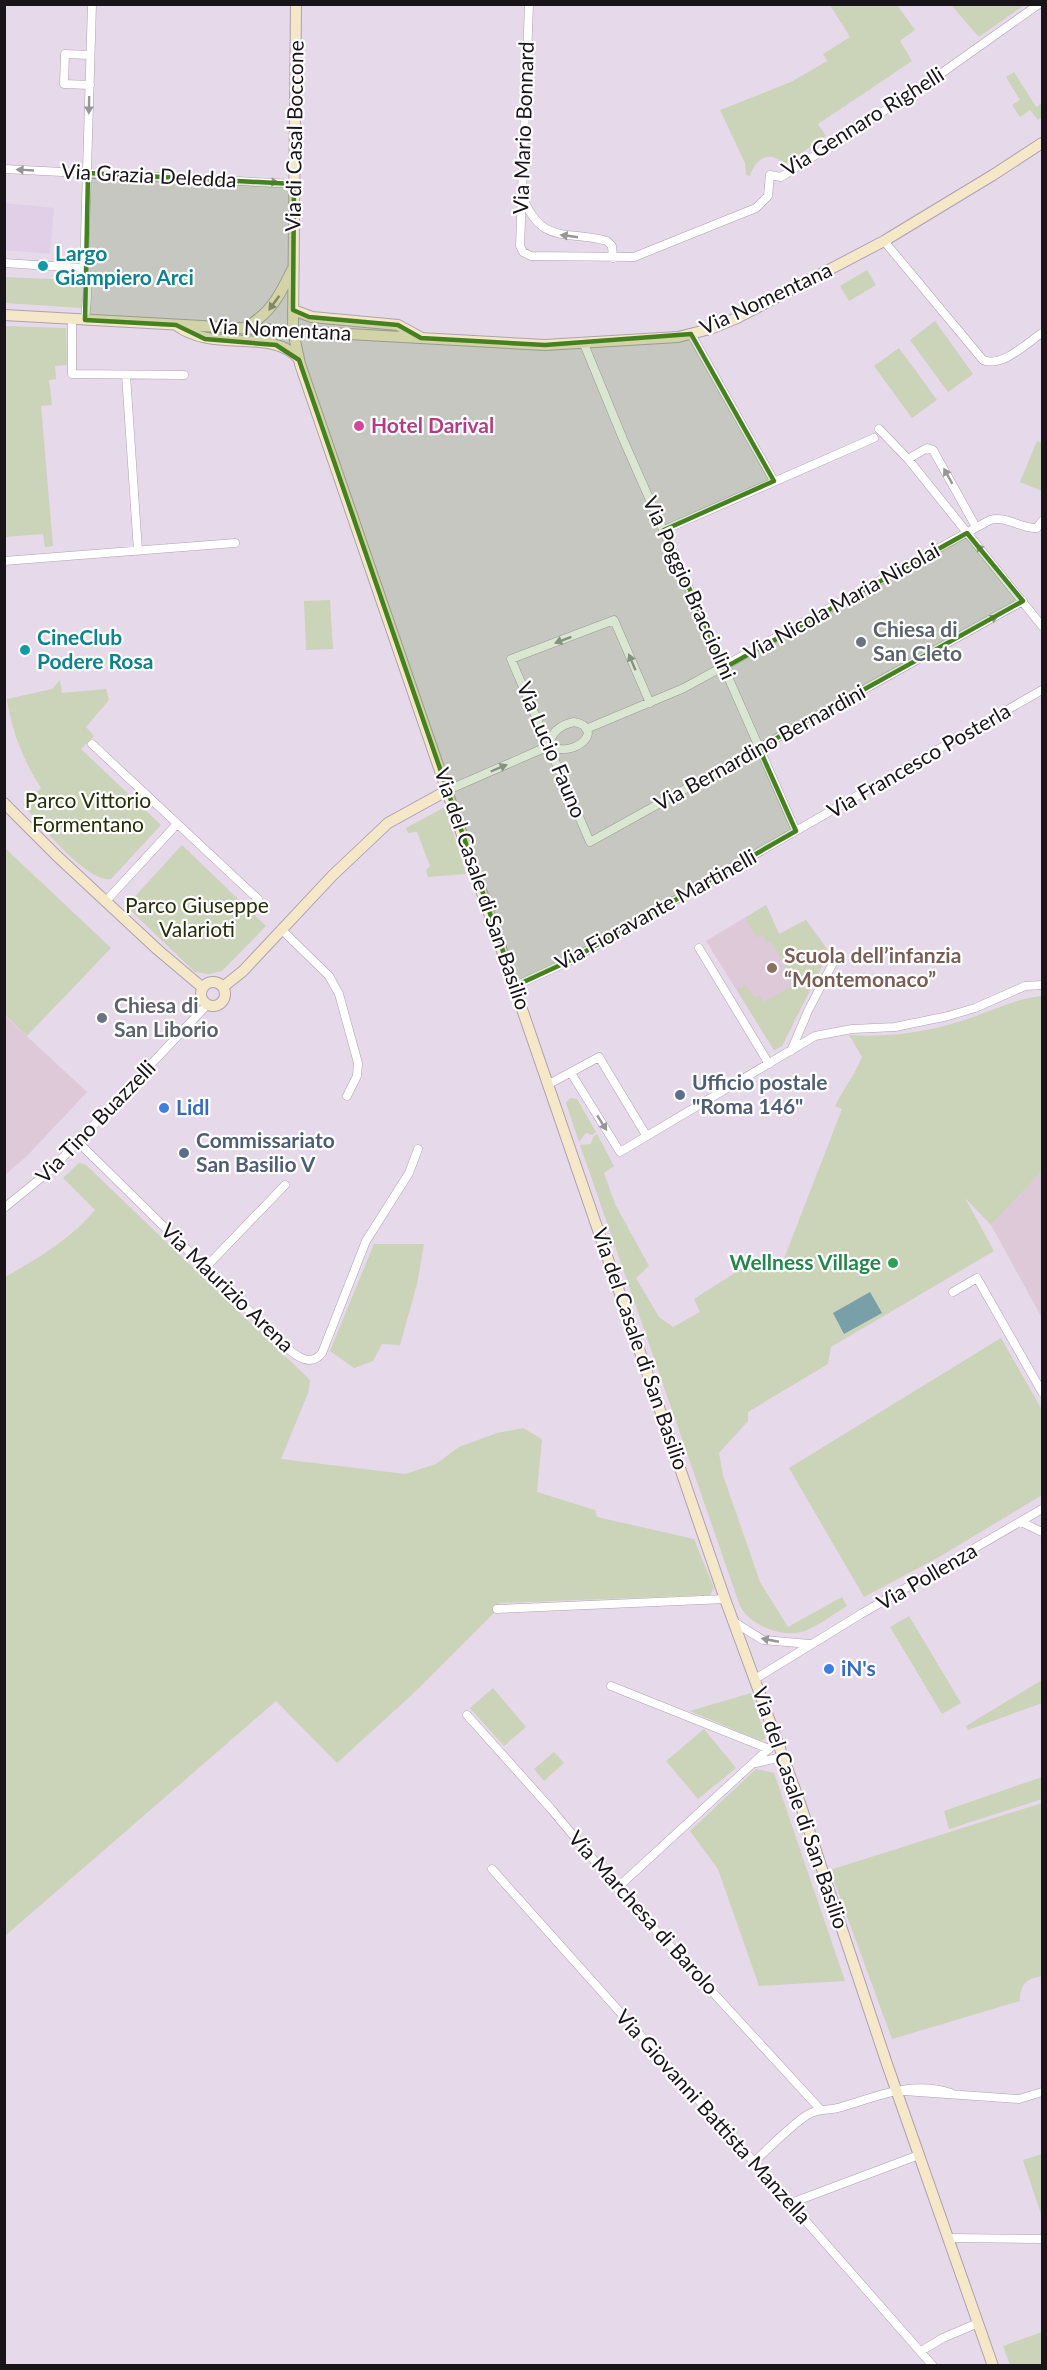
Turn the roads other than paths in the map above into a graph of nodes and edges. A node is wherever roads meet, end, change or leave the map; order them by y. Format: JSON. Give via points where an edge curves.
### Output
{"nodes":[{"id":1,"x":92,"y":4,"type":"edge"},
{"id":2,"x":296,"y":4,"type":"edge"},
{"id":3,"x":529,"y":4,"type":"edge"},
{"id":4,"x":1039,"y":4,"type":"edge"},
{"id":5,"x":90,"y":55,"type":"junction"},
{"id":6,"x":90,"y":85,"type":"junction"},
{"id":7,"x":1042,"y":142,"type":"edge"},
{"id":8,"x":4,"y":169,"type":"edge"},
{"id":9,"x":88,"y":173,"type":"junction"},
{"id":10,"x":294,"y":184,"type":"junction"},
{"id":11,"x":521,"y":192,"type":"junction"},
{"id":12,"x":884,"y":241,"type":"junction"},
{"id":13,"x":523,"y":252,"type":"joint"},
{"id":14,"x":613,"y":258,"type":"junction"},
{"id":15,"x":4,"y":263,"type":"edge"},
{"id":16,"x":293,"y":267,"type":"junction"},
{"id":17,"x":84,"y":270,"type":"junction"},
{"id":18,"x":293,"y":310,"type":"junction"},
{"id":19,"x":4,"y":315,"type":"edge"},
{"id":20,"x":72,"y":320,"type":"junction"},
{"id":21,"x":85,"y":320,"type":"junction"},
{"id":22,"x":176,"y":325,"type":"junction"},
{"id":23,"x":243,"y":328,"type":"junction"},
{"id":24,"x":293,"y":331,"type":"junction"},
{"id":25,"x":1042,"y":333,"type":"edge"},
{"id":26,"x":691,"y":334,"type":"junction"},
{"id":27,"x":421,"y":338,"type":"junction"},
{"id":28,"x":584,"y":344,"type":"junction"},
{"id":29,"x":299,"y":360,"type":"junction"},
{"id":30,"x":126,"y":375,"type":"junction"},
{"id":31,"x":184,"y":375,"type":"dead end"},
{"id":32,"x":879,"y":429,"type":"dead end"},
{"id":33,"x":874,"y":438,"type":"dead end"},
{"id":34,"x":908,"y":459,"type":"junction"},
{"id":35,"x":774,"y":481,"type":"junction"},
{"id":36,"x":1040,"y":525,"type":"edge"},
{"id":37,"x":976,"y":527,"type":"junction"},
{"id":38,"x":664,"y":530,"type":"junction"},
{"id":39,"x":967,"y":533,"type":"junction"},
{"id":40,"x":235,"y":543,"type":"dead end"},
{"id":41,"x":138,"y":551,"type":"junction"},
{"id":42,"x":4,"y":561,"type":"edge"},
{"id":43,"x":1023,"y":602,"type":"junction"},
{"id":44,"x":1042,"y":626,"type":"edge"},
{"id":45,"x":724,"y":668,"type":"junction"},
{"id":46,"x":1042,"y":690,"type":"edge"},
{"id":47,"x":650,"y":703,"type":"junction"},
{"id":48,"x":586,"y":729,"type":"junction"},
{"id":49,"x":92,"y":744,"type":"dead end"},
{"id":50,"x":549,"y":746,"type":"junction"},
{"id":51,"x":759,"y":748,"type":"junction"},
{"id":52,"x":448,"y":790,"type":"junction"},
{"id":53,"x":4,"y":803,"type":"edge"},
{"id":54,"x":177,"y":824,"type":"junction"},
{"id":55,"x":796,"y":831,"type":"junction"},
{"id":56,"x":590,"y":842,"type":"joint"},
{"id":57,"x":258,"y":898,"type":"dead end"},
{"id":58,"x":106,"y":901,"type":"junction"},
{"id":59,"x":281,"y":929,"type":"junction"},
{"id":60,"x":699,"y":948,"type":"dead end"},
{"id":61,"x":834,"y":961,"type":"dead end"},
{"id":62,"x":1042,"y":985,"type":"edge"},
{"id":63,"x":515,"y":986,"type":"junction"},
{"id":64,"x":203,"y":987,"type":"junction"},
{"id":65,"x":223,"y":987,"type":"junction"},
{"id":66,"x":207,"y":1005,"type":"junction"},
{"id":67,"x":791,"y":1051,"type":"junction"},
{"id":68,"x":768,"y":1064,"type":"junction"},
{"id":69,"x":571,"y":1073,"type":"junction"},
{"id":70,"x":549,"y":1084,"type":"junction"},
{"id":71,"x":347,"y":1096,"type":"dead end"},
{"id":72,"x":646,"y":1135,"type":"junction"},
{"id":73,"x":78,"y":1142,"type":"junction"},
{"id":74,"x":418,"y":1149,"type":"dead end"},
{"id":75,"x":285,"y":1185,"type":"dead end"},
{"id":76,"x":4,"y":1208,"type":"edge"},
{"id":77,"x":206,"y":1267,"type":"junction"},
{"id":78,"x":952,"y":1292,"type":"dead end"},
{"id":79,"x":1042,"y":1392,"type":"edge"},
{"id":80,"x":1042,"y":1509,"type":"edge"},
{"id":81,"x":1021,"y":1522,"type":"junction"},
{"id":82,"x":1042,"y":1532,"type":"edge"},
{"id":83,"x":725,"y":1599,"type":"junction"},
{"id":84,"x":497,"y":1610,"type":"dead end"},
{"id":85,"x":734,"y":1622,"type":"junction"},
{"id":86,"x":811,"y":1644,"type":"junction"},
{"id":87,"x":755,"y":1679,"type":"junction"},
{"id":88,"x":611,"y":1686,"type":"dead end"},
{"id":89,"x":467,"y":1715,"type":"dead end"},
{"id":90,"x":773,"y":1745,"type":"junction"},
{"id":91,"x":782,"y":1757,"type":"junction"},
{"id":92,"x":754,"y":1763,"type":"junction"},
{"id":93,"x":492,"y":1869,"type":"dead end"},
{"id":94,"x":617,"y":1888,"type":"junction"},
{"id":95,"x":896,"y":2089,"type":"junction"},
{"id":96,"x":1042,"y":2092,"type":"edge"},
{"id":97,"x":820,"y":2109,"type":"junction"},
{"id":98,"x":919,"y":2155,"type":"junction"},
{"id":99,"x":754,"y":2162,"type":"junction"},
{"id":100,"x":790,"y":2203,"type":"junction"},
{"id":101,"x":950,"y":2238,"type":"junction"},
{"id":102,"x":1042,"y":2239,"type":"edge"},
{"id":103,"x":978,"y":2323,"type":"junction"},
{"id":104,"x":921,"y":2351,"type":"junction"},
{"id":105,"x":933,"y":2366,"type":"edge"},
{"id":106,"x":993,"y":2366,"type":"edge"}],
"edges":[{"from":1,"to":5,"type":"street"},
{"from":2,"to":10,"type":"street","name":"Via di Casal Boccone"},
{"from":3,"to":11,"type":"street","name":"Via Mario Bonnard"},
{"from":4,"to":14,"type":"street","name":"Via Gennaro Righelli","via":[[929,82],[789,172],[781,177],[770,175],[768,196],[756,208],[638,256]]},
{"from":5,"to":6,"type":"street"},
{"from":5,"to":6,"type":"street","via":[[65,54],[64,84]]},
{"from":6,"to":9,"type":"street","one_way":true},
{"from":7,"to":12,"type":"street","name":"Via Nomentana"},
{"from":9,"to":8,"type":"street","name":"Via Grazia Deledda","one_way":true},
{"from":9,"to":10,"type":"street","name":"Via Grazia Deledda","one_way":true},
{"from":9,"to":17,"type":"street"},
{"from":10,"to":16,"type":"street","name":"Via di Casal Boccone"},
{"from":11,"to":13,"type":"street","name":"Via Mario Bonnard"},
{"from":14,"to":11,"type":"street","one_way":true,"via":[[607,241],[564,236],[544,227],[529,210]]},
{"from":12,"to":25,"type":"street","via":[[983,360],[999,361]]},
{"from":12,"to":26,"type":"street","name":"Via Nomentana","via":[[749,312]]},
{"from":13,"to":14,"type":"street","name":"Via Gennaro Righelli","via":[[532,256]]},
{"from":15,"to":17,"type":"street"},
{"from":16,"to":18,"type":"street","name":"Via di Casal Boccone"},
{"from":16,"to":23,"type":"street","name":"Via di Casal Boccone","one_way":true,"via":[[273,305]]},
{"from":17,"to":21,"type":"street"},
{"from":18,"to":24,"type":"street","name":"Via di Casal Boccone"},
{"from":18,"to":27,"type":"street","name":"Via Nomentana","via":[[309,317],[402,326]]},
{"from":19,"to":20,"type":"street","name":"Via Nomentana"},
{"from":20,"to":21,"type":"street","name":"Via Nomentana"},
{"from":20,"to":30,"type":"street","via":[[72,374]]},
{"from":21,"to":22,"type":"street","name":"Via Nomentana"},
{"from":22,"to":23,"type":"street","name":"Via Nomentana"},
{"from":22,"to":29,"type":"street","name":"Via Nomentana","via":[[205,339],[276,345]]},
{"from":23,"to":24,"type":"street","name":"Via Nomentana"},
{"from":24,"to":27,"type":"street","name":"Via Nomentana"},
{"from":24,"to":29,"type":"street","name":"Via del Casale di San Basilio"},
{"from":26,"to":28,"type":"street","name":"Via Nomentana"},
{"from":26,"to":35,"type":"street"},
{"from":27,"to":28,"type":"street","name":"Via Nomentana"},
{"from":28,"to":38,"type":"street","name":"Via Poggio Bracciolini"},
{"from":29,"to":52,"type":"street","name":"Via del Casale di San Basilio"},
{"from":30,"to":31,"type":"street"},
{"from":30,"to":41,"type":"street"},
{"from":32,"to":34,"type":"street","name":"Via Nicola Maria Nicolai"},
{"from":33,"to":35,"type":"street"},
{"from":37,"to":34,"type":"street","one_way":true,"via":[[933,450],[927,448]]},
{"from":34,"to":39,"type":"street","name":"Via Nicola Maria Nicolai"},
{"from":35,"to":38,"type":"street"},
{"from":36,"to":37,"type":"street","name":"Via Nicola Maria Nicolai","via":[[1026,528],[997,518]]},
{"from":37,"to":39,"type":"street","name":"Via Nicola Maria Nicolai"},
{"from":38,"to":45,"type":"street","name":"Via Poggio Bracciolini"},
{"from":43,"to":39,"type":"street","name":"Via Nicola Maria Nicolai","one_way":true},
{"from":39,"to":45,"type":"street","name":"Via Nicola Maria Nicolai"},
{"from":40,"to":41,"type":"street"},
{"from":41,"to":42,"type":"street"},
{"from":43,"to":44,"type":"street","name":"Via Nicola Maria Nicolai"},
{"from":51,"to":43,"type":"street","name":"Via Bernardino Bernardini","one_way":true},
{"from":45,"to":47,"type":"street","name":"Via Nicola Maria Nicolai"},
{"from":45,"to":51,"type":"street","name":"Via Poggio Bracciolini"},
{"from":46,"to":55,"type":"street","name":"Via Francesco Posterla"},
{"from":47,"to":48,"type":"street","name":"Via Nicola Maria Nicolai"},
{"from":47,"to":50,"type":"street","name":"Via Lucio Fauno","one_way":true,"via":[[614,620],[511,659]]},
{"from":48,"to":50,"type":"street","via":[[587,738],[581,745],[564,750]]},
{"from":48,"to":50,"type":"street","via":[[577,722],[561,726],[552,735]]},
{"from":49,"to":54,"type":"street"},
{"from":52,"to":50,"type":"street","one_way":true},
{"from":50,"to":56,"type":"street","name":"Via Lucio Fauno"},
{"from":51,"to":55,"type":"street","name":"Via Poggio Bracciolini"},
{"from":51,"to":56,"type":"street","name":"Via Bernardino Bernardini"},
{"from":52,"to":59,"type":"street","via":[[388,823]]},
{"from":52,"to":63,"type":"street","name":"Via del Casale di San Basilio"},
{"from":53,"to":58,"type":"street"},
{"from":54,"to":57,"type":"street"},
{"from":54,"to":58,"type":"street"},
{"from":55,"to":63,"type":"street","name":"Via Fioravante Martinelli","via":[[567,962]]},
{"from":58,"to":64,"type":"street"},
{"from":59,"to":65,"type":"street"},
{"from":59,"to":71,"type":"street","via":[[329,976],[340,996],[358,1063],[357,1076]]},
{"from":60,"to":68,"type":"street"},
{"from":61,"to":67,"type":"street"},
{"from":62,"to":67,"type":"street","via":[[1025,986],[975,1008],[914,1023],[826,1033]]},
{"from":63,"to":70,"type":"street","name":"Via del Casale di San Basilio"},
{"from":64,"to":65,"type":"street","via":[[211,982]]},
{"from":64,"to":66,"type":"street","via":[[202,999]]},
{"from":65,"to":66,"type":"street","via":[[223,1002]]},
{"from":66,"to":73,"type":"street","name":"Via Tino Buazzelli"},
{"from":67,"to":68,"type":"street"},
{"from":68,"to":72,"type":"street"},
{"from":69,"to":70,"type":"street"},
{"from":69,"to":72,"type":"street","via":[[599,1057]]},
{"from":69,"to":72,"type":"street","one_way":true,"via":[[620,1152]]},
{"from":70,"to":83,"type":"street","name":"Via del Casale di San Basilio"},
{"from":73,"to":76,"type":"street","name":"Via Tino Buazzelli","via":[[40,1180]]},
{"from":73,"to":77,"type":"street","name":"Via Maurizio Arena"},
{"from":74,"to":77,"type":"street","name":"Via Maurizio Arena","via":[[409,1173],[366,1241],[317,1358],[304,1359],[291,1351]]},
{"from":75,"to":77,"type":"street"},
{"from":78,"to":79,"type":"street","via":[[977,1278]]},
{"from":80,"to":81,"type":"street","name":"Via Pollenza"},
{"from":81,"to":82,"type":"street"},
{"from":81,"to":86,"type":"street","name":"Via Pollenza"},
{"from":83,"to":84,"type":"street"},
{"from":83,"to":85,"type":"street","name":"Via del Casale di San Basilio"},
{"from":86,"to":85,"type":"street","one_way":true,"via":[[763,1640]]},
{"from":85,"to":87,"type":"street","name":"Via del Casale di San Basilio"},
{"from":86,"to":87,"type":"street","name":"Via Pollenza"},
{"from":87,"to":90,"type":"street","name":"Via del Casale di San Basilio"},
{"from":88,"to":90,"type":"street"},
{"from":89,"to":94,"type":"street","name":"Via Marchesa di Barolo"},
{"from":90,"to":91,"type":"street","name":"Via del Casale di San Basilio"},
{"from":90,"to":92,"type":"street"},
{"from":91,"to":92,"type":"street"},
{"from":91,"to":95,"type":"street","name":"Via del Casale di San Basilio"},
{"from":92,"to":94,"type":"street"},
{"from":93,"to":99,"type":"street","name":"Via Giovanni Battista Manzella"},
{"from":94,"to":97,"type":"street","name":"Via Marchesa di Barolo"},
{"from":95,"to":96,"type":"street","via":[[937,2088],[951,2093],[1019,2099]]},
{"from":95,"to":97,"type":"street"},
{"from":95,"to":98,"type":"street","name":"Via del Casale di San Basilio"},
{"from":97,"to":99,"type":"street","via":[[808,2114]]},
{"from":98,"to":100,"type":"street"},
{"from":98,"to":101,"type":"street","name":"Via del Casale di San Basilio"},
{"from":99,"to":100,"type":"street","name":"Via Giovanni Battista Manzella"},
{"from":100,"to":104,"type":"street","name":"Via Giovanni Battista Manzella"},
{"from":101,"to":102,"type":"street"},
{"from":101,"to":103,"type":"street","name":"Via del Casale di San Basilio"},
{"from":103,"to":104,"type":"street"},
{"from":103,"to":106,"type":"street","name":"Via del Casale di San Basilio"},
{"from":104,"to":105,"type":"street","name":"Via Giovanni Battista Manzella"}]}
